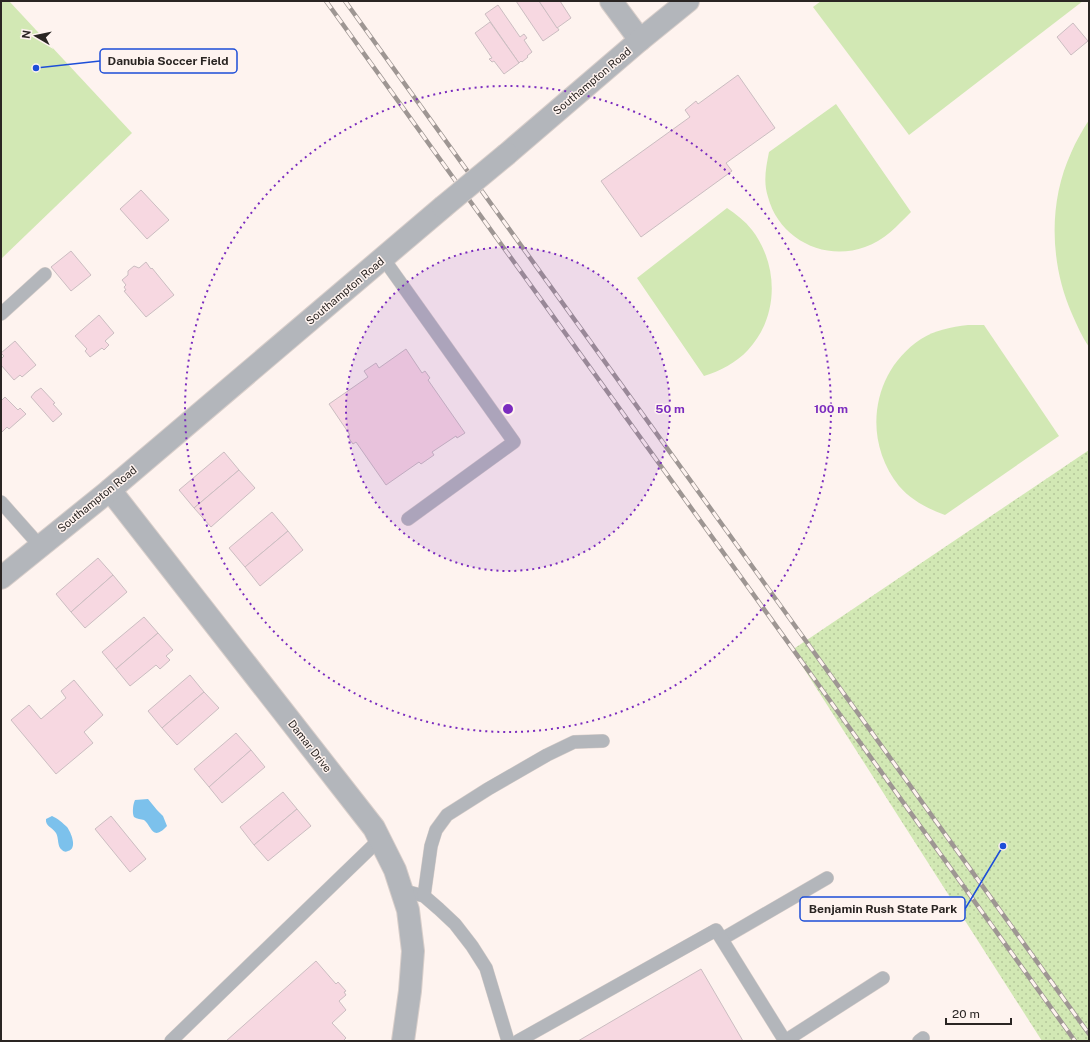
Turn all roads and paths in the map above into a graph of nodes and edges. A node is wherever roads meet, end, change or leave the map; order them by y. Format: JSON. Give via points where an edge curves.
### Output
{"nodes":[{"id":1,"x":611,"y":1,"type":"edge"},
{"id":2,"x":688,"y":1,"type":"edge"},
{"id":3,"x":640,"y":40,"type":"junction"},
{"id":4,"x":383,"y":258,"type":"junction"},
{"id":5,"x":45,"y":274,"type":"dead end"},
{"id":6,"x":1,"y":314,"type":"edge"},
{"id":7,"x":110,"y":490,"type":"junction"},
{"id":8,"x":1,"y":502,"type":"edge"},
{"id":9,"x":408,"y":519,"type":"dead end"},
{"id":10,"x":40,"y":546,"type":"junction"},
{"id":11,"x":1,"y":578,"type":"edge"},
{"id":12,"x":603,"y":741,"type":"dead end"},
{"id":13,"x":380,"y":839,"type":"junction"},
{"id":14,"x":827,"y":878,"type":"dead end"},
{"id":15,"x":401,"y":890,"type":"junction"},
{"id":16,"x":424,"y":896,"type":"junction"},
{"id":17,"x":722,"y":939,"type":"junction"},
{"id":18,"x":883,"y":978,"type":"dead end"},
{"id":19,"x":171,"y":1041,"type":"edge"},
{"id":20,"x":403,"y":1041,"type":"edge"},
{"id":21,"x":508,"y":1041,"type":"edge"},
{"id":22,"x":518,"y":1041,"type":"edge"},
{"id":23,"x":785,"y":1041,"type":"edge"}],
"edges":[{"from":1,"to":3,"type":"street"},
{"from":2,"to":3,"type":"street","name":"Southampton Road"},
{"from":3,"to":4,"type":"street","name":"Southampton Road","bridge":true},
{"from":4,"to":7,"type":"street","name":"Southampton Road"},
{"from":4,"to":9,"type":"lane","via":[[514,442]]},
{"from":5,"to":6,"type":"lane"},
{"from":7,"to":10,"type":"street","name":"Southampton Road"},
{"from":7,"to":13,"type":"street","name":"Damar Drive"},
{"from":8,"to":10,"type":"lane"},
{"from":10,"to":11,"type":"street","name":"Southampton Road"},
{"from":12,"to":16,"type":"lane","via":[[574,742],[547,755],[447,815],[436,830],[431,846]]},
{"from":13,"to":15,"type":"street","name":"Damar Drive","via":[[395,870]]},
{"from":13,"to":19,"type":"lane"},
{"from":14,"to":17,"type":"lane"},
{"from":15,"to":16,"type":"lane"},
{"from":15,"to":20,"type":"street","name":"Damar Drive","via":[[408,910],[413,951]]},
{"from":16,"to":21,"type":"lane","via":[[455,924],[486,968]]},
{"from":17,"to":22,"type":"lane","via":[[716,930]]},
{"from":17,"to":23,"type":"lane"},
{"from":18,"to":23,"type":"lane"}]}
